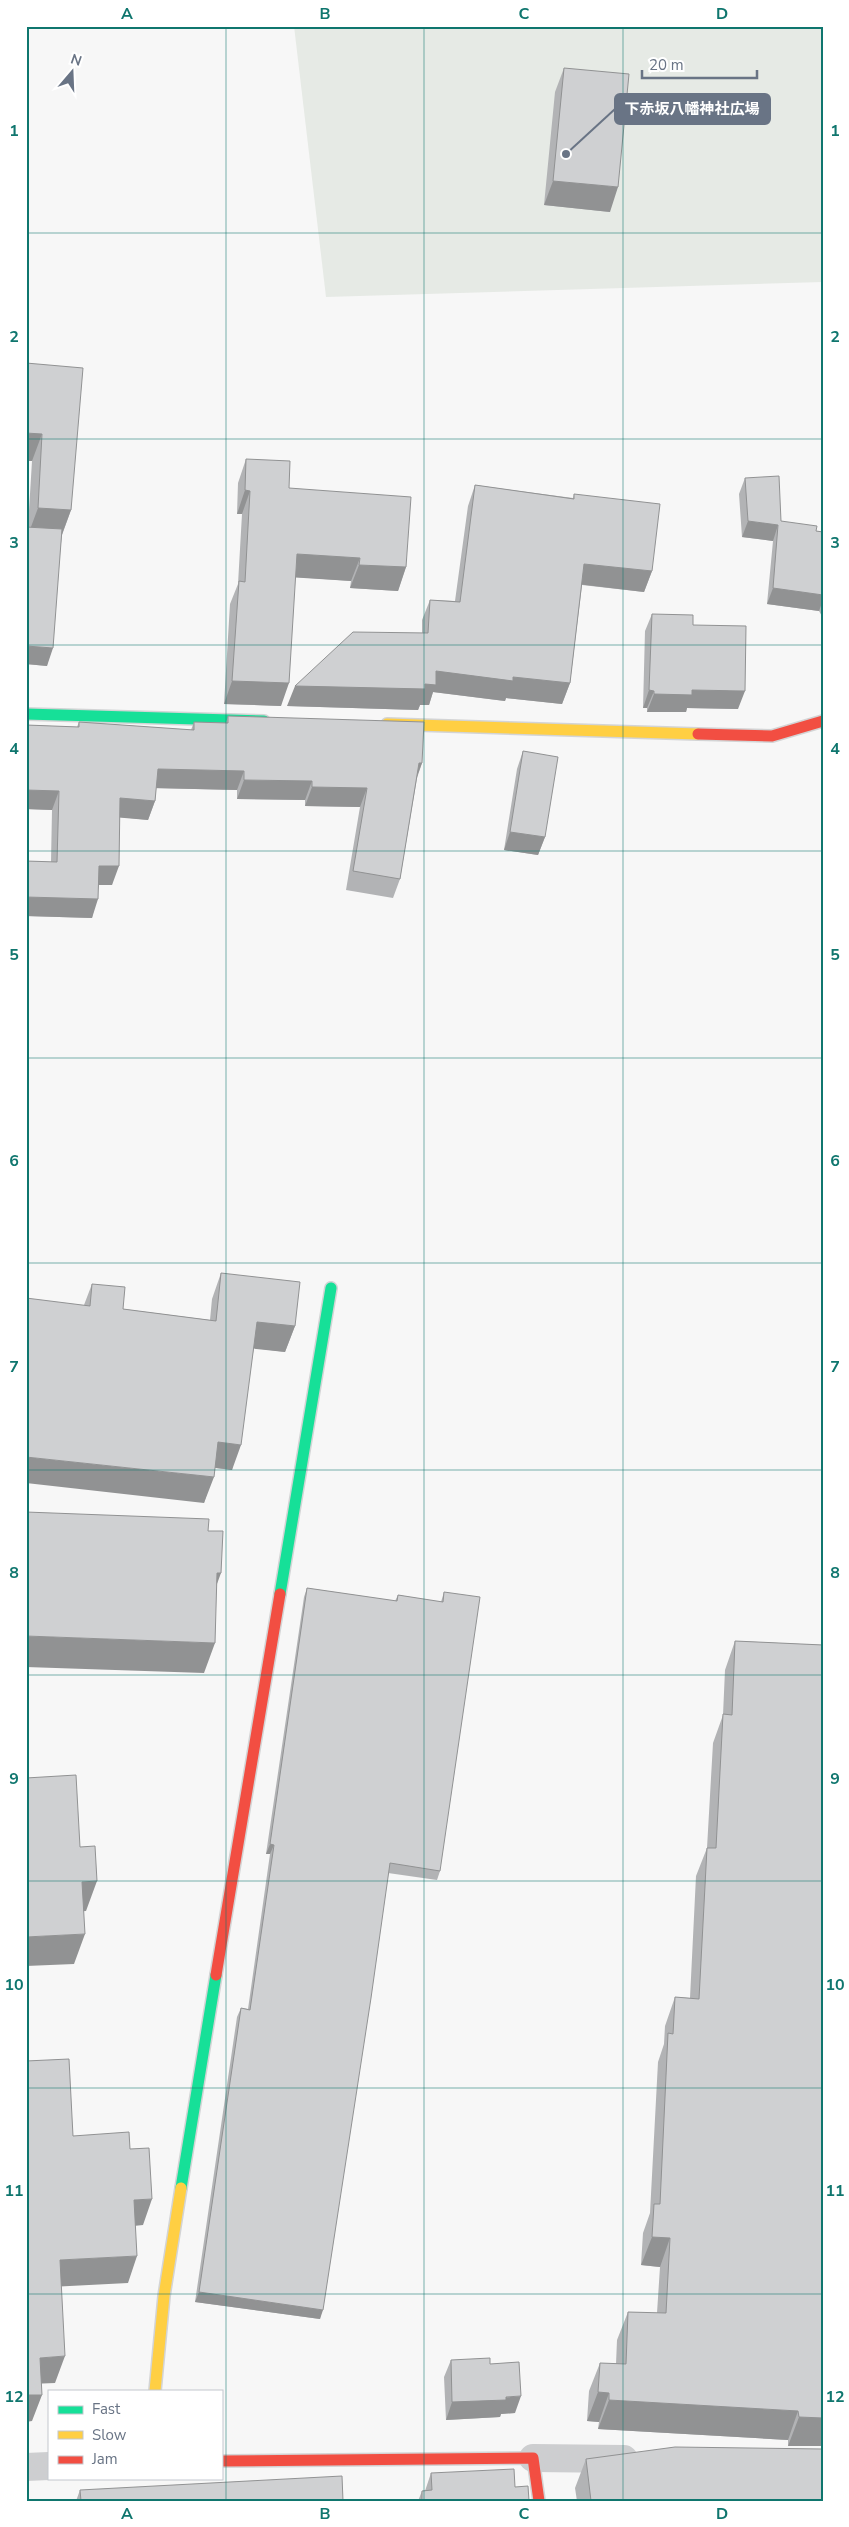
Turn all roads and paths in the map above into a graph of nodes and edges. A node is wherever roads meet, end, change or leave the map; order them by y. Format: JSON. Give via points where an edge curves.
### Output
{"nodes":[{"id":1,"x":26,"y":714,"type":"edge"},
{"id":2,"x":275,"y":721,"type":"edge"},
{"id":3,"x":823,"y":721,"type":"edge"},
{"id":4,"x":374,"y":724,"type":"edge"},
{"id":5,"x":331,"y":1288,"type":"dead end"},
{"id":6,"x":155,"y":2390,"type":"edge"},
{"id":7,"x":533,"y":2458,"type":"junction"},
{"id":8,"x":649,"y":2460,"type":"edge"},
{"id":9,"x":222,"y":2461,"type":"edge"},
{"id":10,"x":26,"y":2466,"type":"edge"},
{"id":11,"x":48,"y":2466,"type":"edge"},
{"id":12,"x":539,"y":2501,"type":"edge"}],
"edges":[{"from":1,"to":2,"type":"street"},
{"from":3,"to":4,"type":"street","via":[[772,736]]},
{"from":5,"to":6,"type":"street","via":[[165,2286]]},
{"from":7,"to":8,"type":"street"},
{"from":7,"to":9,"type":"street"},
{"from":7,"to":12,"type":"street"},
{"from":10,"to":11,"type":"street"}]}
